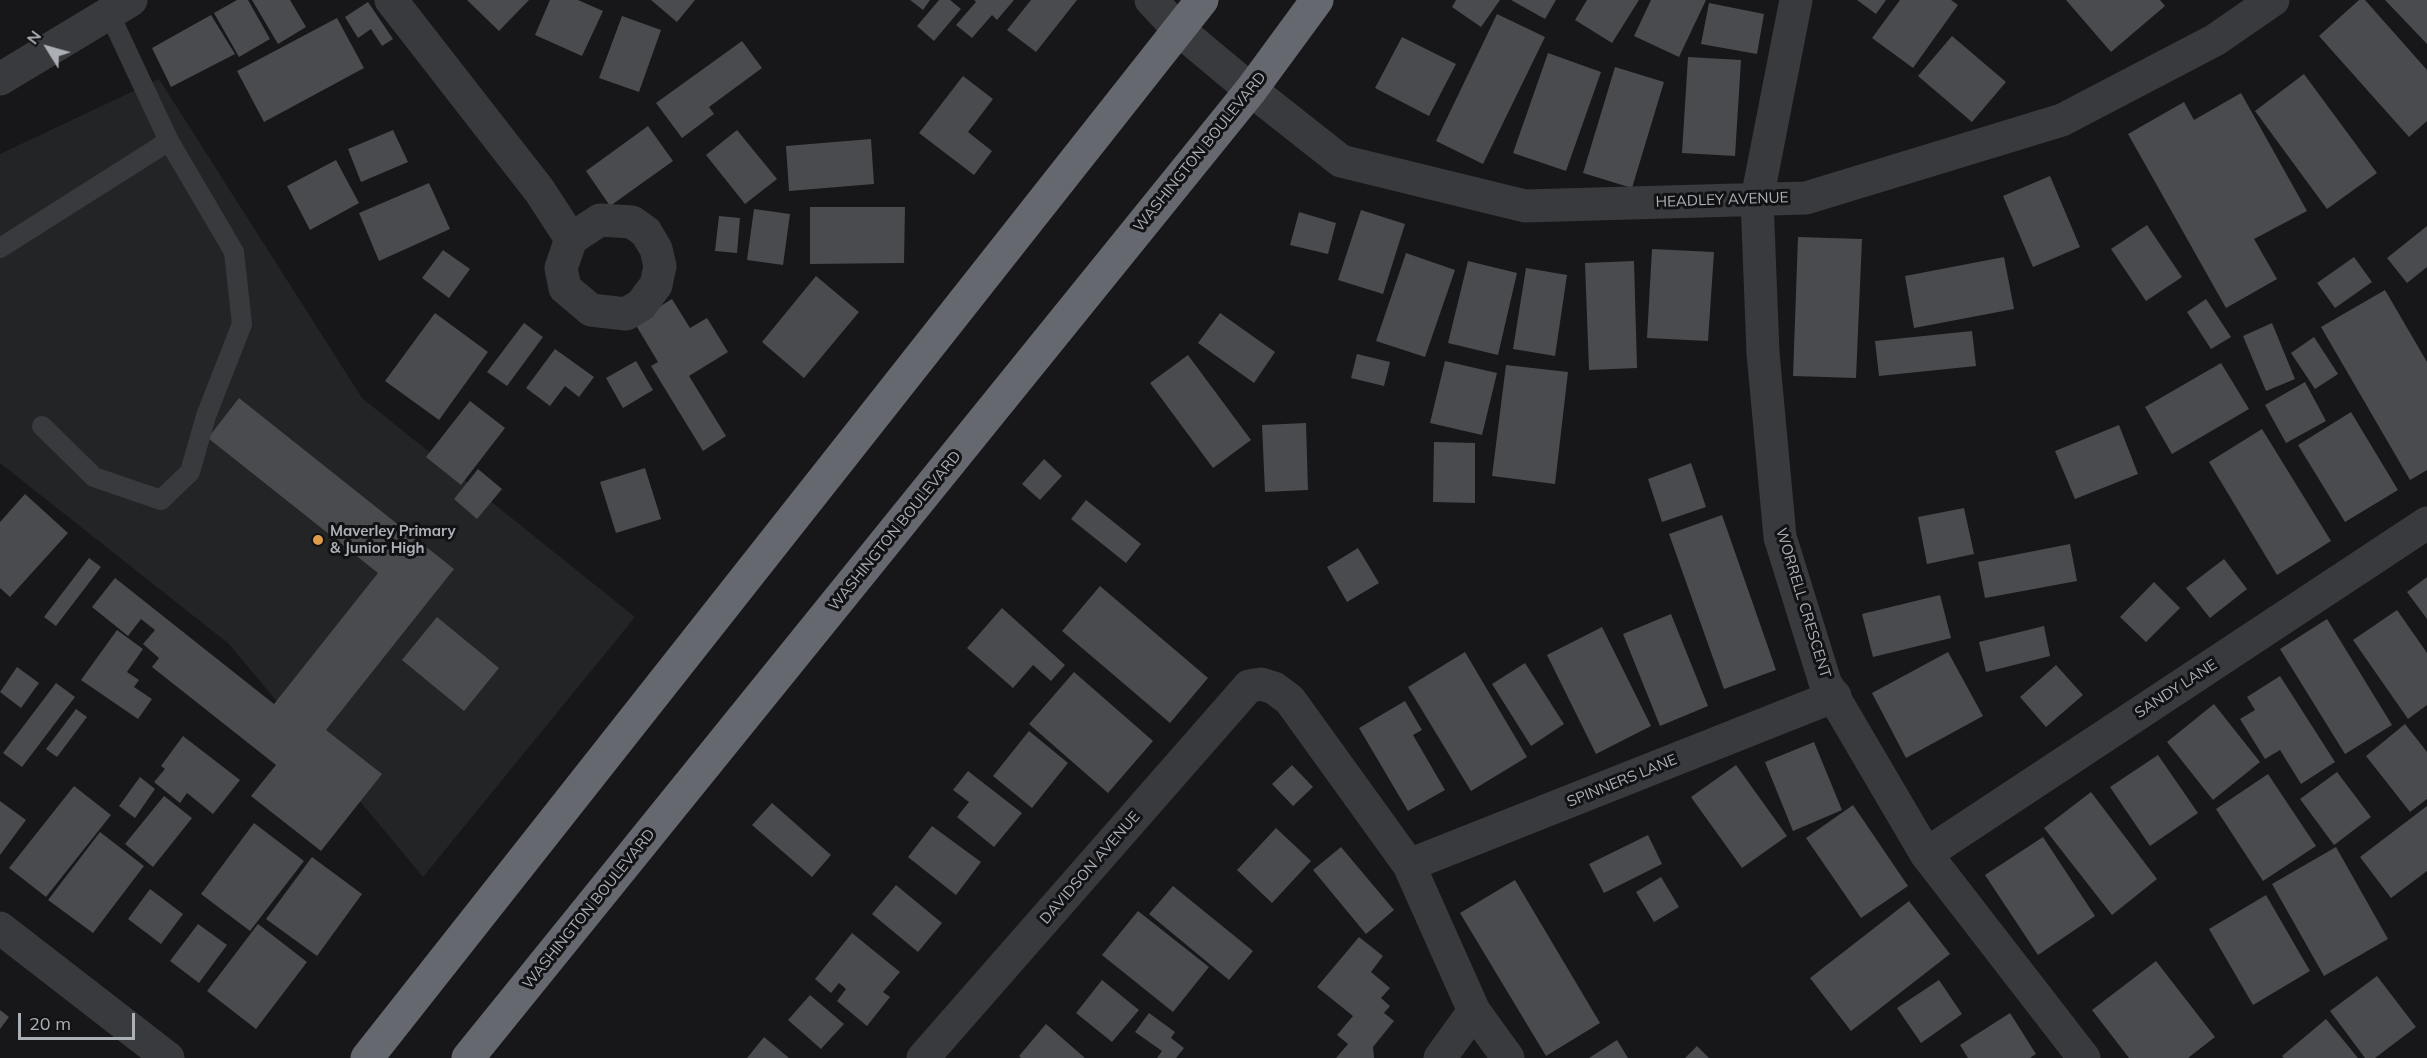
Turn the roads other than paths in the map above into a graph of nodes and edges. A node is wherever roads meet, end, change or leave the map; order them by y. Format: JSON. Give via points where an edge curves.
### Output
{"nodes":[{"id":1,"x":391,"y":0,"type":"edge"},
{"id":2,"x":1152,"y":0,"type":"edge"},
{"id":3,"x":1202,"y":0,"type":"edge"},
{"id":4,"x":1317,"y":0,"type":"edge"},
{"id":5,"x":1796,"y":0,"type":"edge"},
{"id":6,"x":2273,"y":0,"type":"edge"},
{"id":7,"x":120,"y":7,"type":"edge"},
{"id":8,"x":1179,"y":30,"type":"junction"},
{"id":9,"x":0,"y":79,"type":"edge"},
{"id":10,"x":1251,"y":90,"type":"junction"},
{"id":11,"x":169,"y":141,"type":"junction"},
{"id":12,"x":1757,"y":199,"type":"junction"},
{"id":13,"x":571,"y":239,"type":"dead end"},
{"id":14,"x":0,"y":248,"type":"edge"},
{"id":15,"x":42,"y":426,"type":"dead end"},
{"id":16,"x":2427,"y":523,"type":"edge"},
{"id":17,"x":1835,"y":696,"type":"junction"},
{"id":18,"x":1926,"y":854,"type":"junction"},
{"id":19,"x":1409,"y":865,"type":"junction"},
{"id":20,"x":0,"y":928,"type":"edge"},
{"id":21,"x":1474,"y":1011,"type":"junction"},
{"id":22,"x":168,"y":1058,"type":"edge"},
{"id":23,"x":368,"y":1058,"type":"edge"},
{"id":24,"x":468,"y":1058,"type":"edge"},
{"id":25,"x":923,"y":1058,"type":"edge"},
{"id":26,"x":1440,"y":1058,"type":"edge"},
{"id":27,"x":1508,"y":1058,"type":"edge"},
{"id":28,"x":2084,"y":1058,"type":"edge"}],
"edges":[{"from":1,"to":13,"type":"street","via":[[539,190]]},
{"from":2,"to":8,"type":"street","name":"HEADLEY AVENUE"},
{"from":3,"to":8,"type":"highway"},
{"from":4,"to":10,"type":"highway","name":"WASHINGTON BOULEVARD"},
{"from":5,"to":12,"type":"street","name":"WORRELL CRESCENT"},
{"from":6,"to":12,"type":"street","name":"HEADLEY AVENUE","via":[[2215,40],[2062,120],[1806,198]]},
{"from":7,"to":9,"type":"street"},
{"from":7,"to":11,"type":"lane"},
{"from":8,"to":10,"type":"street","name":"HEADLEY AVENUE"},
{"from":8,"to":23,"type":"highway"},
{"from":10,"to":12,"type":"street","name":"HEADLEY AVENUE","via":[[1341,160],[1525,206]]},
{"from":10,"to":24,"type":"highway","name":"WASHINGTON BOULEVARD"},
{"from":11,"to":14,"type":"lane"},
{"from":11,"to":15,"type":"lane","via":[[234,252],[242,324],[206,416],[190,472],[160,500],[94,477]]},
{"from":12,"to":17,"type":"street","name":"WORRELL CRESCENT","via":[[1763,353],[1780,537],[1825,682]]},
{"from":16,"to":18,"type":"street","name":"SANDY LANE"},
{"from":17,"to":18,"type":"street","name":"WORRELL CRESCENT"},
{"from":17,"to":19,"type":"street","name":"SPINNERS LANE"},
{"from":18,"to":28,"type":"street","name":"WORRELL CRESCENT"},
{"from":19,"to":21,"type":"street"},
{"from":19,"to":25,"type":"street","name":"DAVIDSON AVENUE","via":[[1290,700],[1275,688],[1249,686]]},
{"from":20,"to":22,"type":"street"},
{"from":21,"to":26,"type":"street"},
{"from":21,"to":27,"type":"street"}]}
